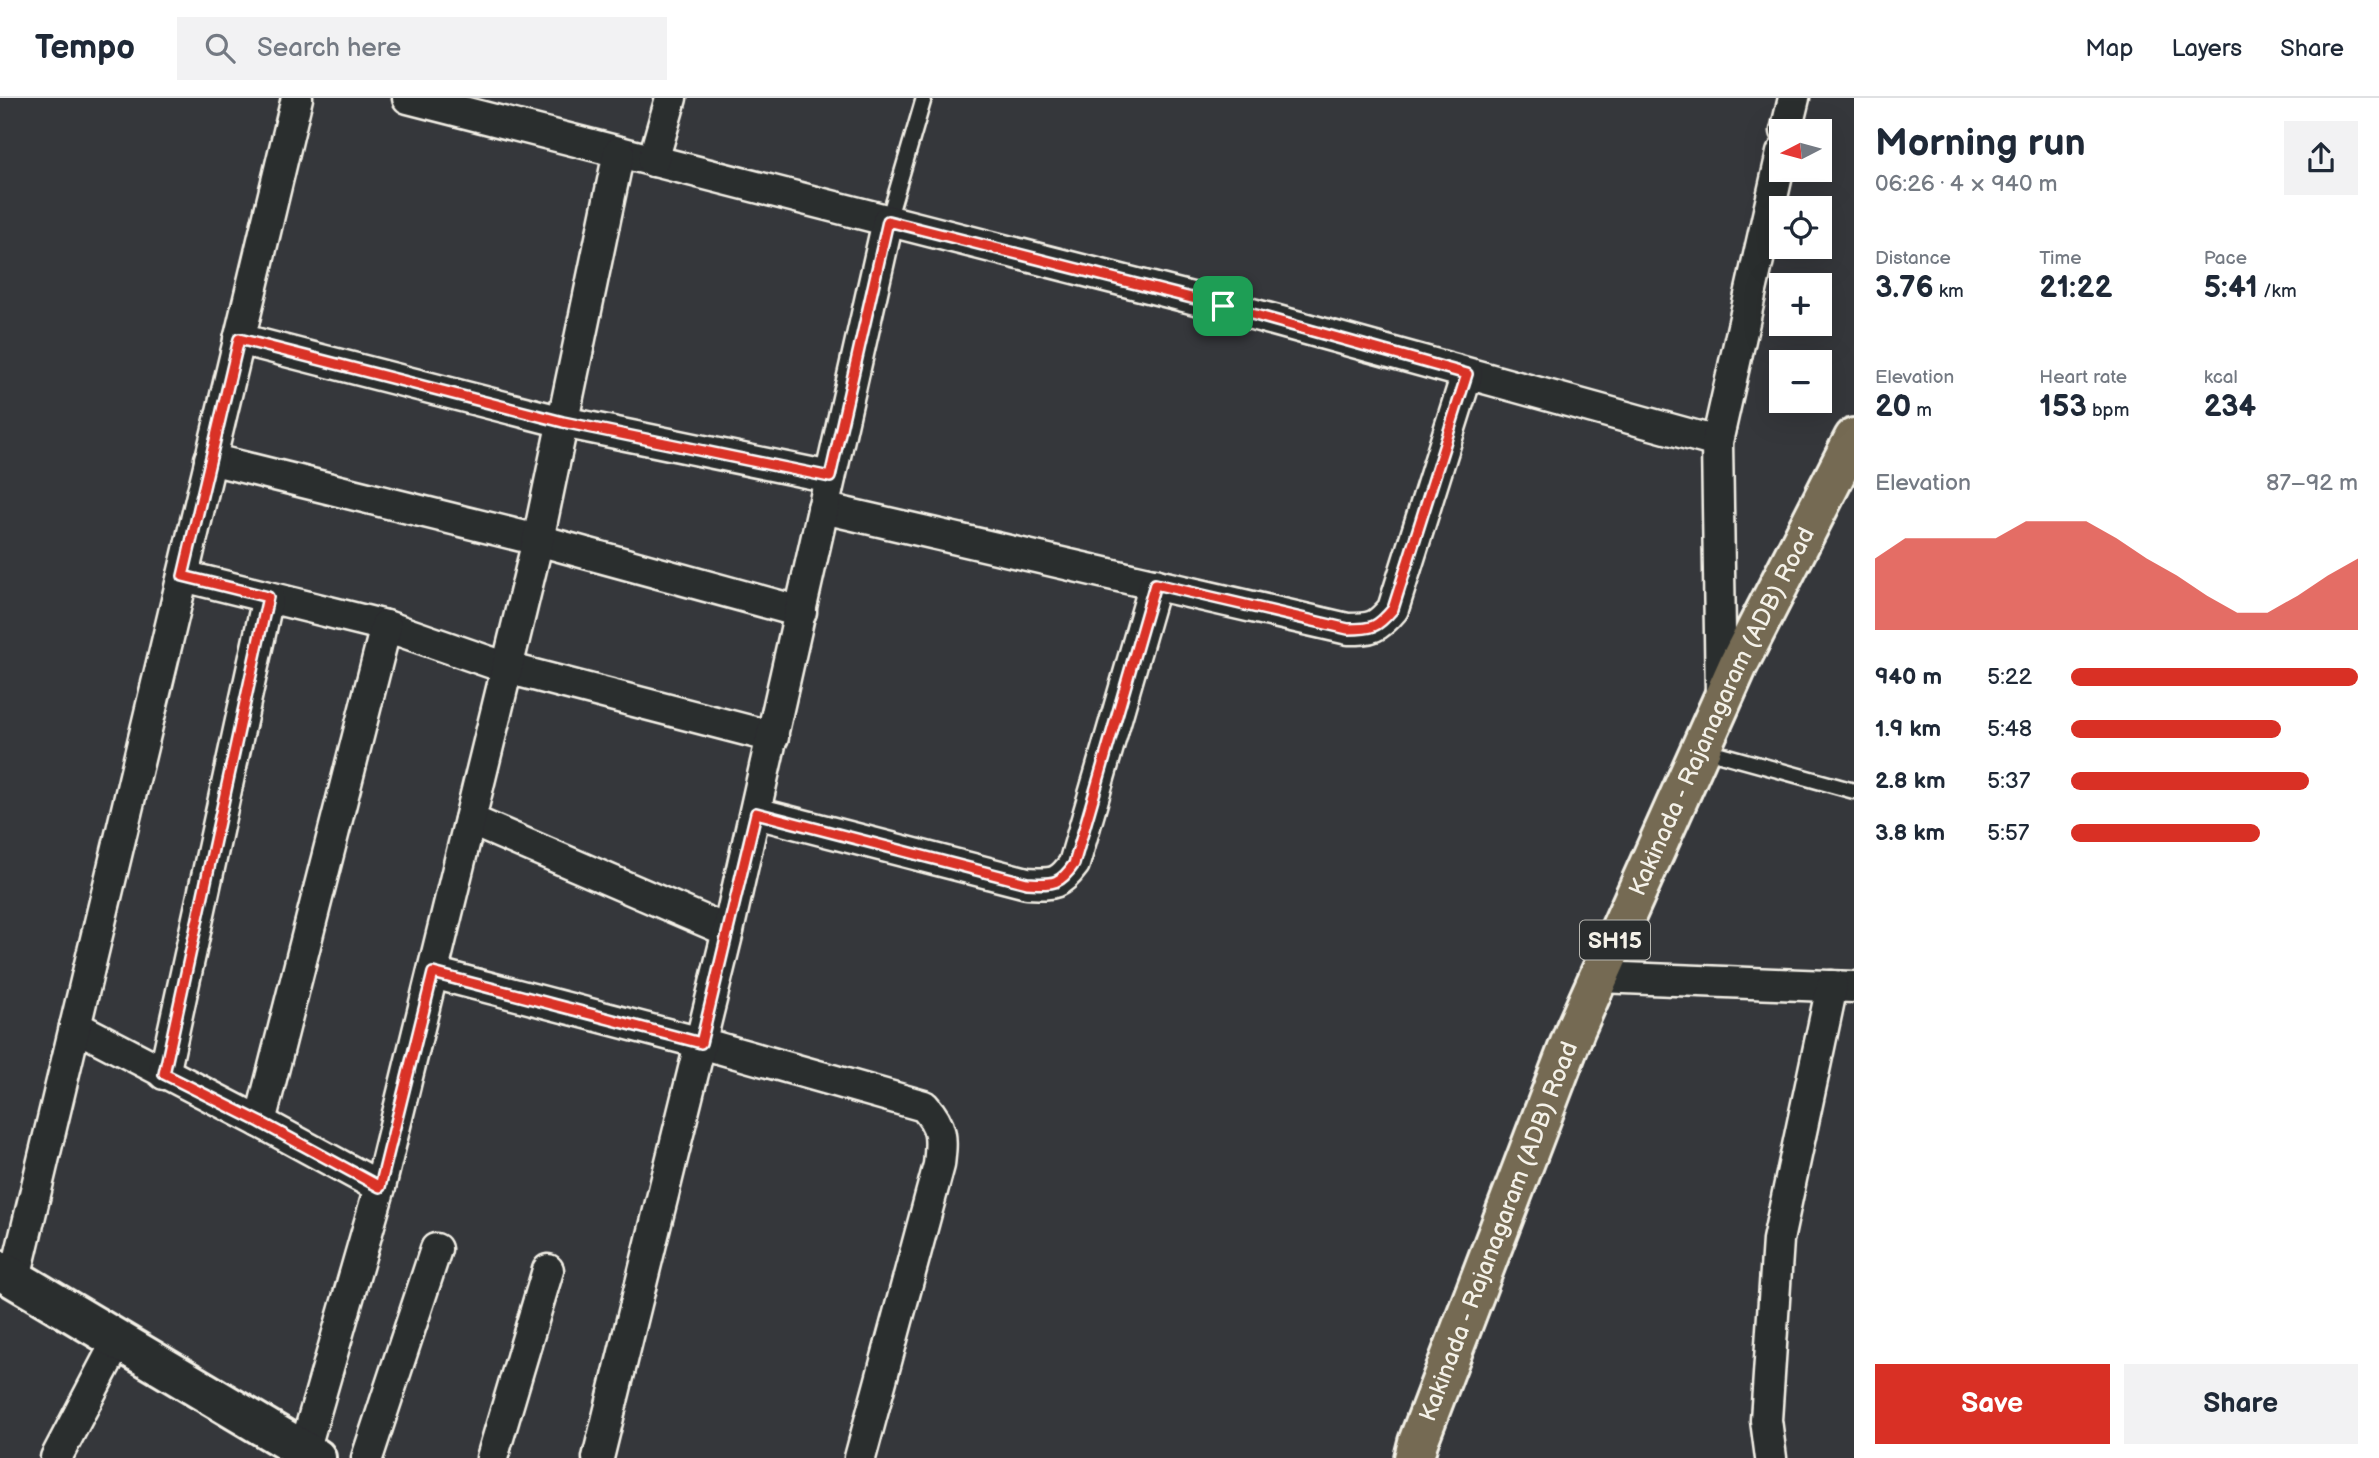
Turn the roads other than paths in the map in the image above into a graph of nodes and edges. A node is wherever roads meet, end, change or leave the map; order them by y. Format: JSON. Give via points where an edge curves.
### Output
{"nodes":[{"id":1,"x":297,"y":98,"type":"edge"},
{"id":2,"x":408,"y":98,"type":"edge"},
{"id":3,"x":671,"y":98,"type":"edge"},
{"id":4,"x":924,"y":98,"type":"edge"},
{"id":5,"x":1794,"y":98,"type":"edge"},
{"id":6,"x":1790,"y":119,"type":"edge"},
{"id":7,"x":619,"y":152,"type":"junction"},
{"id":8,"x":653,"y":161,"type":"junction"},
{"id":9,"x":1775,"y":182,"type":"edge"},
{"id":10,"x":888,"y":221,"type":"junction"},
{"id":11,"x":239,"y":339,"type":"junction"},
{"id":12,"x":1467,"y":374,"type":"junction"},
{"id":13,"x":563,"y":422,"type":"junction"},
{"id":14,"x":1854,"y":438,"type":"edge"},
{"id":15,"x":1717,"y":442,"type":"junction"},
{"id":16,"x":211,"y":459,"type":"junction"},
{"id":17,"x":830,"y":477,"type":"junction"},
{"id":18,"x":823,"y":508,"type":"junction"},
{"id":19,"x":538,"y":540,"type":"junction"},
{"id":20,"x":183,"y":576,"type":"junction"},
{"id":21,"x":1155,"y":584,"type":"junction"},
{"id":22,"x":268,"y":597,"type":"junction"},
{"id":23,"x":801,"y":612,"type":"junction"},
{"id":24,"x":386,"y":626,"type":"junction"},
{"id":25,"x":507,"y":668,"type":"junction"},
{"id":26,"x":1721,"y":704,"type":"junction"},
{"id":27,"x":773,"y":737,"type":"junction"},
{"id":28,"x":1701,"y":748,"type":"junction"},
{"id":29,"x":1854,"y":791,"type":"edge"},
{"id":30,"x":756,"y":813,"type":"junction"},
{"id":31,"x":470,"y":820,"type":"junction"},
{"id":32,"x":729,"y":931,"type":"junction"},
{"id":33,"x":433,"y":973,"type":"junction"},
{"id":34,"x":1598,"y":977,"type":"junction"},
{"id":35,"x":1843,"y":986,"type":"edge"},
{"id":36,"x":75,"y":1026,"type":"junction"},
{"id":37,"x":701,"y":1043,"type":"junction"},
{"id":38,"x":164,"y":1074,"type":"junction"},
{"id":39,"x":260,"y":1122,"type":"junction"},
{"id":40,"x":380,"y":1187,"type":"junction"},
{"id":41,"x":436,"y":1249,"type":"dead end"},
{"id":42,"x":548,"y":1270,"type":"dead end"},
{"id":43,"x":7,"y":1274,"type":"edge"},
{"id":44,"x":118,"y":1340,"type":"junction"},
{"id":45,"x":310,"y":1454,"type":"edge"},
{"id":46,"x":56,"y":1458,"type":"edge"},
{"id":47,"x":367,"y":1458,"type":"edge"},
{"id":48,"x":492,"y":1458,"type":"edge"},
{"id":49,"x":598,"y":1458,"type":"edge"},
{"id":50,"x":860,"y":1458,"type":"edge"},
{"id":51,"x":1415,"y":1458,"type":"edge"},
{"id":52,"x":1771,"y":1458,"type":"edge"}],
"edges":[{"from":1,"to":11,"type":"street"},
{"from":2,"to":7,"type":"street"},
{"from":3,"to":8,"type":"street"},
{"from":4,"to":10,"type":"lane"},
{"from":5,"to":6,"type":"street"},
{"from":7,"to":8,"type":"street"},
{"from":7,"to":13,"type":"street"},
{"from":8,"to":10,"type":"street"},
{"from":9,"to":15,"type":"street"},
{"from":10,"to":12,"type":"street"},
{"from":10,"to":17,"type":"street"},
{"from":11,"to":13,"type":"street"},
{"from":11,"to":16,"type":"street"},
{"from":12,"to":15,"type":"street"},
{"from":12,"to":21,"type":"street","via":[[1393,609],[1380,624],[1348,629]]},
{"from":13,"to":17,"type":"street"},
{"from":13,"to":19,"type":"street"},
{"from":14,"to":26,"type":"main road","name":"Kakinada - Rajanagaram (ADB) Road","number":"SH15"},
{"from":15,"to":26,"type":"street"},
{"from":16,"to":19,"type":"street"},
{"from":16,"to":20,"type":"street"},
{"from":17,"to":18,"type":"street"},
{"from":18,"to":21,"type":"street"},
{"from":18,"to":23,"type":"street"},
{"from":19,"to":23,"type":"street"},
{"from":19,"to":25,"type":"street"},
{"from":20,"to":22,"type":"street"},
{"from":20,"to":36,"type":"street"},
{"from":21,"to":30,"type":"street","via":[[1074,864],[1063,879],[1050,884],[1027,883]]},
{"from":22,"to":24,"type":"street"},
{"from":22,"to":38,"type":"street"},
{"from":23,"to":27,"type":"street"},
{"from":24,"to":25,"type":"street"},
{"from":24,"to":39,"type":"street"},
{"from":25,"to":27,"type":"street"},
{"from":25,"to":31,"type":"street"},
{"from":26,"to":28,"type":"main road","name":"Kakinada - Rajanagaram (ADB) Road","number":"SH15"},
{"from":27,"to":30,"type":"street"},
{"from":28,"to":29,"type":"lane"},
{"from":28,"to":34,"type":"main road","name":"Kakinada - Rajanagaram (ADB) Road","number":"SH15"},
{"from":30,"to":32,"type":"street"},
{"from":31,"to":32,"type":"street"},
{"from":31,"to":33,"type":"street"},
{"from":32,"to":37,"type":"street"},
{"from":33,"to":37,"type":"street"},
{"from":33,"to":40,"type":"street"},
{"from":34,"to":35,"type":"street"},
{"from":34,"to":51,"type":"main road","name":"Kakinada - Rajanagaram (ADB) Road","number":"SH15"},
{"from":35,"to":52,"type":"street","via":[[1778,1240],[1766,1420]]},
{"from":36,"to":38,"type":"street"},
{"from":36,"to":43,"type":"street"},
{"from":37,"to":49,"type":"street"},
{"from":37,"to":50,"type":"street","via":[[925,1107],[937,1121],[942,1142],[939,1165]]},
{"from":38,"to":39,"type":"street"},
{"from":39,"to":40,"type":"street"},
{"from":40,"to":45,"type":"street"},
{"from":41,"to":47,"type":"street"},
{"from":42,"to":48,"type":"street"},
{"from":43,"to":44,"type":"main road"},
{"from":44,"to":45,"type":"main road"},
{"from":44,"to":46,"type":"street"}]}
